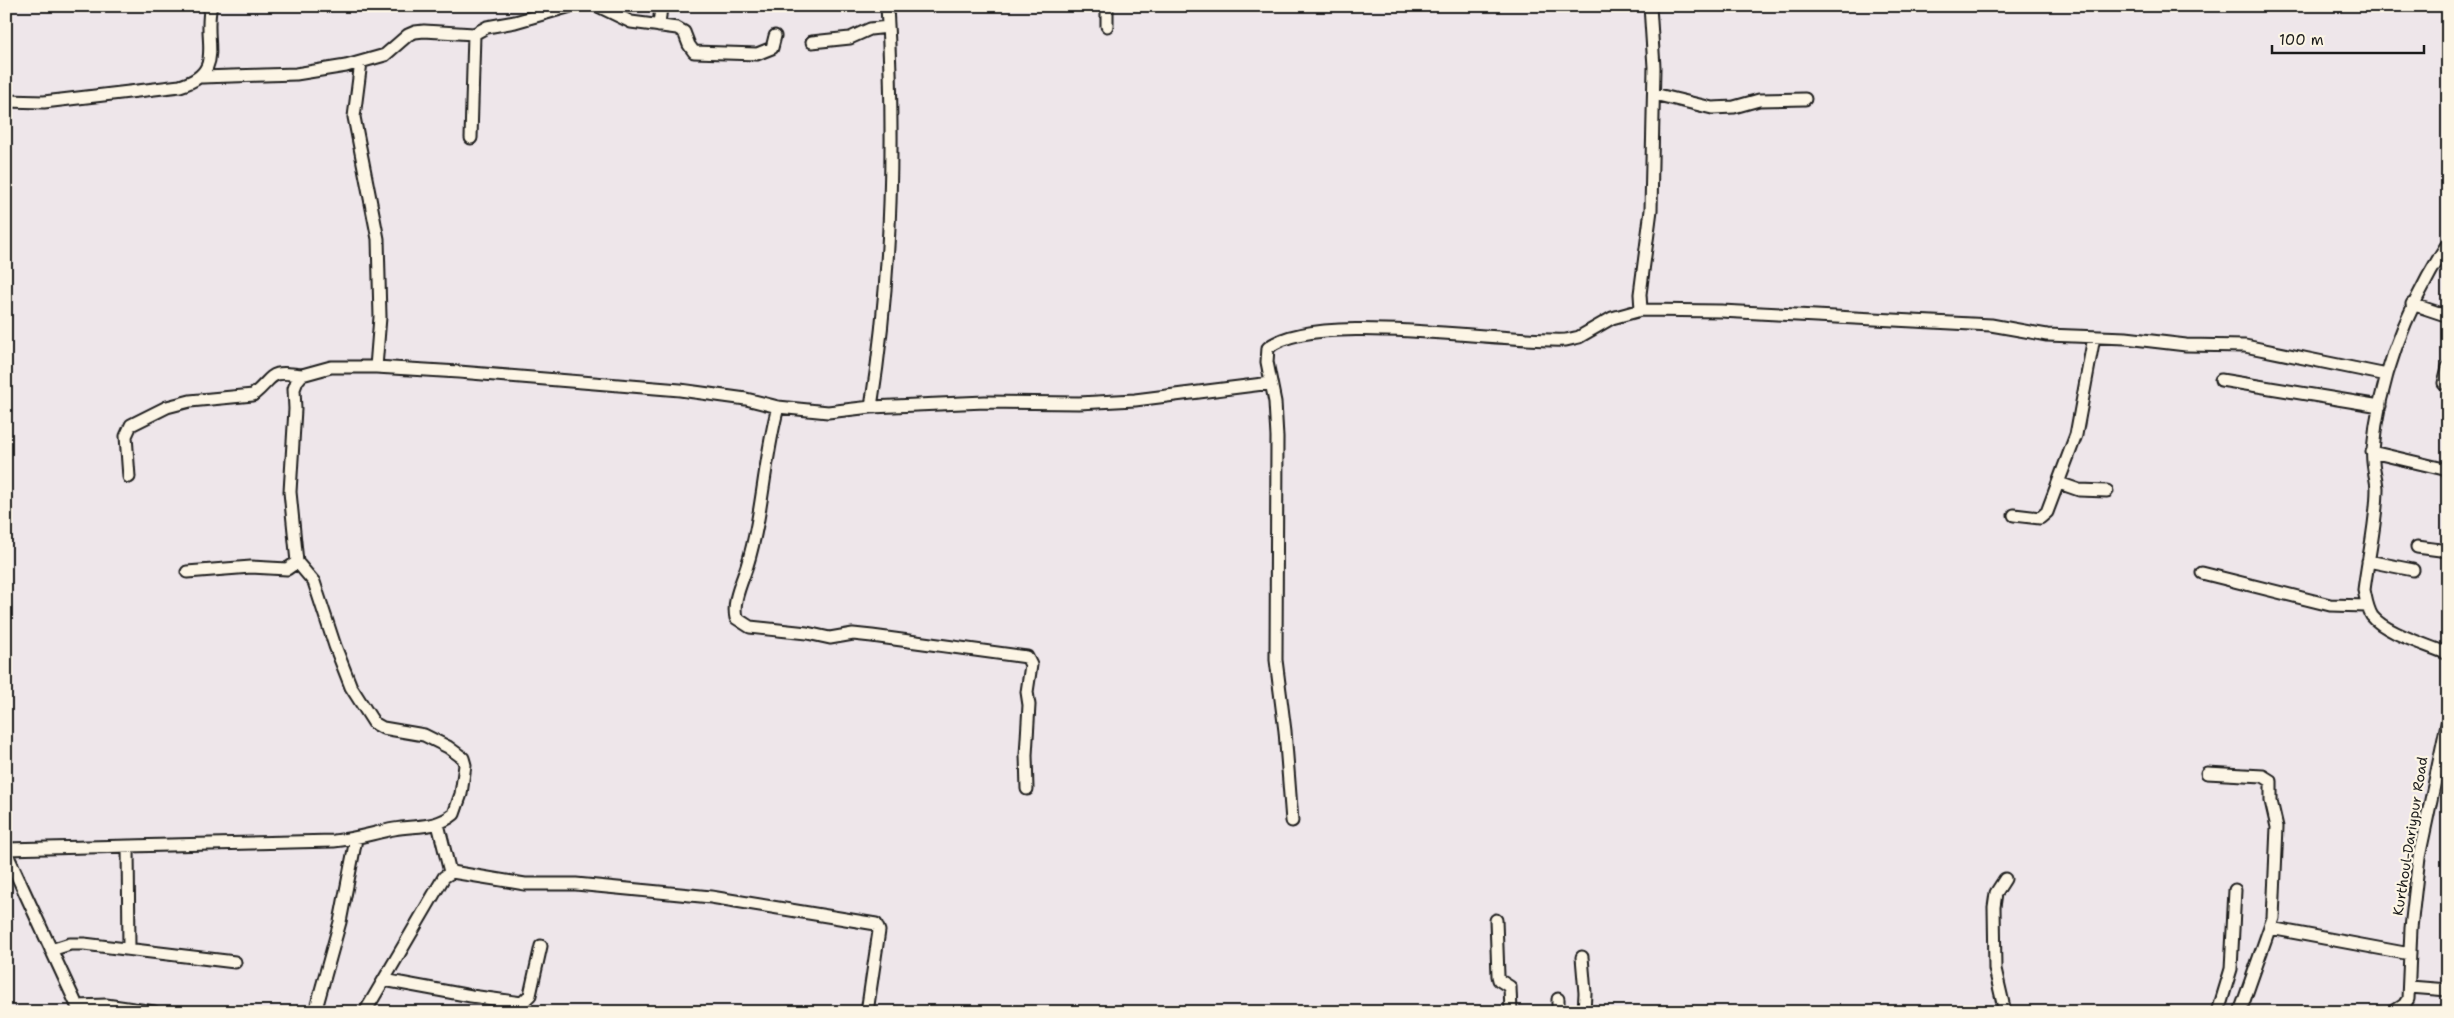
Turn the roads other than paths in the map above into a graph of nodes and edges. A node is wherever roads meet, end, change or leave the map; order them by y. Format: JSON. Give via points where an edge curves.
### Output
{"nodes":[{"id":1,"x":211,"y":6,"type":"edge"},
{"id":2,"x":571,"y":6,"type":"edge"},
{"id":3,"x":598,"y":6,"type":"edge"},
{"id":4,"x":661,"y":6,"type":"edge"},
{"id":5,"x":887,"y":6,"type":"edge"},
{"id":6,"x":1108,"y":6,"type":"edge"},
{"id":7,"x":1650,"y":6,"type":"edge"},
{"id":8,"x":659,"y":26,"type":"junction"},
{"id":9,"x":1107,"y":26,"type":"dead end"},
{"id":10,"x":888,"y":27,"type":"junction"},
{"id":11,"x":474,"y":34,"type":"junction"},
{"id":12,"x":775,"y":36,"type":"dead end"},
{"id":13,"x":812,"y":42,"type":"dead end"},
{"id":14,"x":361,"y":62,"type":"junction"},
{"id":15,"x":202,"y":77,"type":"junction"},
{"id":16,"x":1654,"y":94,"type":"junction"},
{"id":17,"x":1805,"y":98,"type":"dead end"},
{"id":18,"x":6,"y":101,"type":"edge"},
{"id":19,"x":471,"y":138,"type":"dead end"},
{"id":20,"x":2448,"y":243,"type":"edge"},
{"id":21,"x":2412,"y":304,"type":"junction"},
{"id":22,"x":1641,"y":310,"type":"junction"},
{"id":23,"x":2448,"y":316,"type":"edge"},
{"id":24,"x":2094,"y":337,"type":"junction"},
{"id":25,"x":376,"y":367,"type":"junction"},
{"id":26,"x":2448,"y":367,"type":"edge"},
{"id":27,"x":302,"y":375,"type":"junction"},
{"id":28,"x":2387,"y":375,"type":"junction"},
{"id":29,"x":2221,"y":380,"type":"dead end"},
{"id":30,"x":1271,"y":383,"type":"junction"},
{"id":31,"x":2444,"y":383,"type":"dead end"},
{"id":32,"x":2380,"y":406,"type":"junction"},
{"id":33,"x":778,"y":407,"type":"junction"},
{"id":34,"x":871,"y":407,"type":"junction"},
{"id":35,"x":2372,"y":452,"type":"junction"},
{"id":36,"x":2448,"y":470,"type":"edge"},
{"id":37,"x":129,"y":477,"type":"dead end"},
{"id":38,"x":2058,"y":483,"type":"junction"},
{"id":39,"x":2107,"y":491,"type":"dead end"},
{"id":40,"x":2014,"y":515,"type":"dead end"},
{"id":41,"x":2417,"y":547,"type":"dead end"},
{"id":42,"x":2448,"y":551,"type":"edge"},
{"id":43,"x":2368,"y":561,"type":"junction"},
{"id":44,"x":296,"y":562,"type":"junction"},
{"id":45,"x":2413,"y":570,"type":"dead end"},
{"id":46,"x":187,"y":572,"type":"dead end"},
{"id":47,"x":2202,"y":573,"type":"dead end"},
{"id":48,"x":2367,"y":606,"type":"junction"},
{"id":49,"x":2448,"y":654,"type":"edge"},
{"id":50,"x":2448,"y":719,"type":"edge"},
{"id":51,"x":2207,"y":773,"type":"dead end"},
{"id":52,"x":1027,"y":789,"type":"dead end"},
{"id":53,"x":1292,"y":821,"type":"dead end"},
{"id":54,"x":438,"y":824,"type":"junction"},
{"id":55,"x":356,"y":839,"type":"junction"},
{"id":56,"x":128,"y":847,"type":"junction"},
{"id":57,"x":6,"y":850,"type":"edge"},
{"id":58,"x":450,"y":872,"type":"junction"},
{"id":59,"x":2005,"y":879,"type":"dead end"},
{"id":60,"x":2235,"y":890,"type":"dead end"},
{"id":61,"x":1496,"y":920,"type":"dead end"},
{"id":62,"x":2270,"y":928,"type":"junction"},
{"id":63,"x":541,"y":946,"type":"dead end"},
{"id":64,"x":129,"y":948,"type":"junction"},
{"id":65,"x":51,"y":950,"type":"junction"},
{"id":66,"x":2410,"y":954,"type":"junction"},
{"id":67,"x":1582,"y":956,"type":"dead end"},
{"id":68,"x":235,"y":962,"type":"dead end"},
{"id":69,"x":384,"y":980,"type":"junction"},
{"id":70,"x":2410,"y":987,"type":"junction"},
{"id":71,"x":2448,"y":990,"type":"edge"},
{"id":72,"x":1558,"y":998,"type":"dead end"},
{"id":73,"x":79,"y":1009,"type":"edge"},
{"id":74,"x":2398,"y":1011,"type":"edge"},
{"id":75,"x":154,"y":1012,"type":"edge"},
{"id":76,"x":315,"y":1012,"type":"edge"},
{"id":77,"x":365,"y":1012,"type":"edge"},
{"id":78,"x":867,"y":1012,"type":"edge"},
{"id":79,"x":1511,"y":1012,"type":"edge"},
{"id":80,"x":1558,"y":1012,"type":"edge"},
{"id":81,"x":1584,"y":1012,"type":"edge"},
{"id":82,"x":2005,"y":1012,"type":"edge"},
{"id":83,"x":2218,"y":1012,"type":"edge"},
{"id":84,"x":2240,"y":1012,"type":"edge"}],
"edges":[{"from":1,"to":15,"type":"street","via":[[210,57]]},
{"from":2,"to":11,"type":"street","via":[[487,27]]},
{"from":3,"to":8,"type":"street","via":[[631,22]]},
{"from":4,"to":8,"type":"street"},
{"from":5,"to":10,"type":"street"},
{"from":6,"to":9,"type":"street"},
{"from":7,"to":16,"type":"street"},
{"from":8,"to":12,"type":"street","via":[[684,32],[694,52],[757,54],[772,48]]},
{"from":10,"to":13,"type":"street","via":[[870,29],[850,38]]},
{"from":10,"to":34,"type":"street","via":[[890,218]]},
{"from":11,"to":14,"type":"street","via":[[415,32],[385,55]]},
{"from":11,"to":19,"type":"street"},
{"from":14,"to":15,"type":"street","via":[[296,74]]},
{"from":14,"to":25,"type":"street","via":[[354,118],[378,239],[380,317]]},
{"from":15,"to":18,"type":"street","via":[[180,86],[44,102]]},
{"from":16,"to":17,"type":"street","via":[[1712,108],[1734,107],[1759,100]]},
{"from":16,"to":22,"type":"street","via":[[1651,210]]},
{"from":20,"to":21,"type":"street"},
{"from":21,"to":23,"type":"street"},
{"from":21,"to":28,"type":"street"},
{"from":22,"to":24,"type":"street","via":[[1958,323],[2047,335]]},
{"from":22,"to":30,"type":"street","via":[[1612,318],[1579,337],[1566,340],[1362,329],[1286,339],[1268,348]]},
{"from":24,"to":28,"type":"street","via":[[2186,345],[2252,346]]},
{"from":24,"to":38,"type":"street","via":[[2076,435]]},
{"from":25,"to":27,"type":"street","via":[[330,367]]},
{"from":25,"to":33,"type":"street","via":[[680,390]]},
{"from":26,"to":31,"type":"street"},
{"from":27,"to":37,"type":"street","via":[[270,376],[253,395],[190,401],[167,407],[131,424],[126,436]]},
{"from":27,"to":44,"type":"street","via":[[294,389],[296,410],[290,467]]},
{"from":28,"to":32,"type":"street"},
{"from":29,"to":32,"type":"street"},
{"from":30,"to":34,"type":"street","via":[[1135,400]]},
{"from":30,"to":53,"type":"street","via":[[1278,483],[1276,660]]},
{"from":32,"to":35,"type":"street"},
{"from":33,"to":34,"type":"street","via":[[828,412]]},
{"from":33,"to":52,"type":"street","via":[[770,436],[750,556],[736,602],[736,618],[750,626],[824,637],[853,634],[1027,657],[1031,666],[1027,692]]},
{"from":35,"to":36,"type":"street"},
{"from":35,"to":43,"type":"street","via":[[2376,487]]},
{"from":38,"to":39,"type":"street","via":[[2079,490]]},
{"from":38,"to":40,"type":"street","via":[[2044,516]]},
{"from":41,"to":42,"type":"street"},
{"from":43,"to":45,"type":"street"},
{"from":43,"to":48,"type":"street","via":[[2364,590]]},
{"from":44,"to":46,"type":"street","via":[[287,569],[251,567]]},
{"from":44,"to":54,"type":"street","via":[[314,582],[351,687],[374,723],[393,730],[424,734],[463,758],[460,803],[454,814]]},
{"from":47,"to":48,"type":"street","via":[[2330,605]]},
{"from":48,"to":49,"type":"street","via":[[2383,626]]},
{"from":50,"to":66,"type":"street","name":"Kurthoul-Dariypur Road","via":[[2419,857]]},
{"from":51,"to":62,"type":"street","via":[[2263,776],[2271,781],[2271,801],[2277,827]]},
{"from":54,"to":55,"type":"street","via":[[394,829]]},
{"from":54,"to":58,"type":"street"},
{"from":55,"to":56,"type":"street"},
{"from":55,"to":76,"type":"street","via":[[340,922]]},
{"from":56,"to":57,"type":"street"},
{"from":56,"to":64,"type":"street"},
{"from":57,"to":65,"type":"street"},
{"from":58,"to":69,"type":"street","via":[[444,877]]},
{"from":58,"to":78,"type":"street","via":[[525,884],[576,884],[702,896],[876,924],[879,931]]},
{"from":59,"to":82,"type":"street","via":[[1996,893],[1994,907],[1995,969]]},
{"from":60,"to":83,"type":"street","via":[[2231,968]]},
{"from":61,"to":79,"type":"street","via":[[1498,976],[1510,987]]},
{"from":62,"to":66,"type":"street"},
{"from":62,"to":84,"type":"street"},
{"from":63,"to":69,"type":"street","via":[[530,995],[522,1003]]},
{"from":64,"to":65,"type":"street","via":[[76,943]]},
{"from":64,"to":68,"type":"street"},
{"from":65,"to":73,"type":"street"},
{"from":66,"to":70,"type":"street","name":"Kurthoul-Dariypur Road"},
{"from":67,"to":81,"type":"street"},
{"from":69,"to":77,"type":"street"},
{"from":70,"to":71,"type":"street"},
{"from":70,"to":74,"type":"street","name":"Kurthoul-Dariypur Road","via":[[2408,999]]},
{"from":72,"to":80,"type":"street"},
{"from":73,"to":75,"type":"street","via":[[106,1006]]}]}
